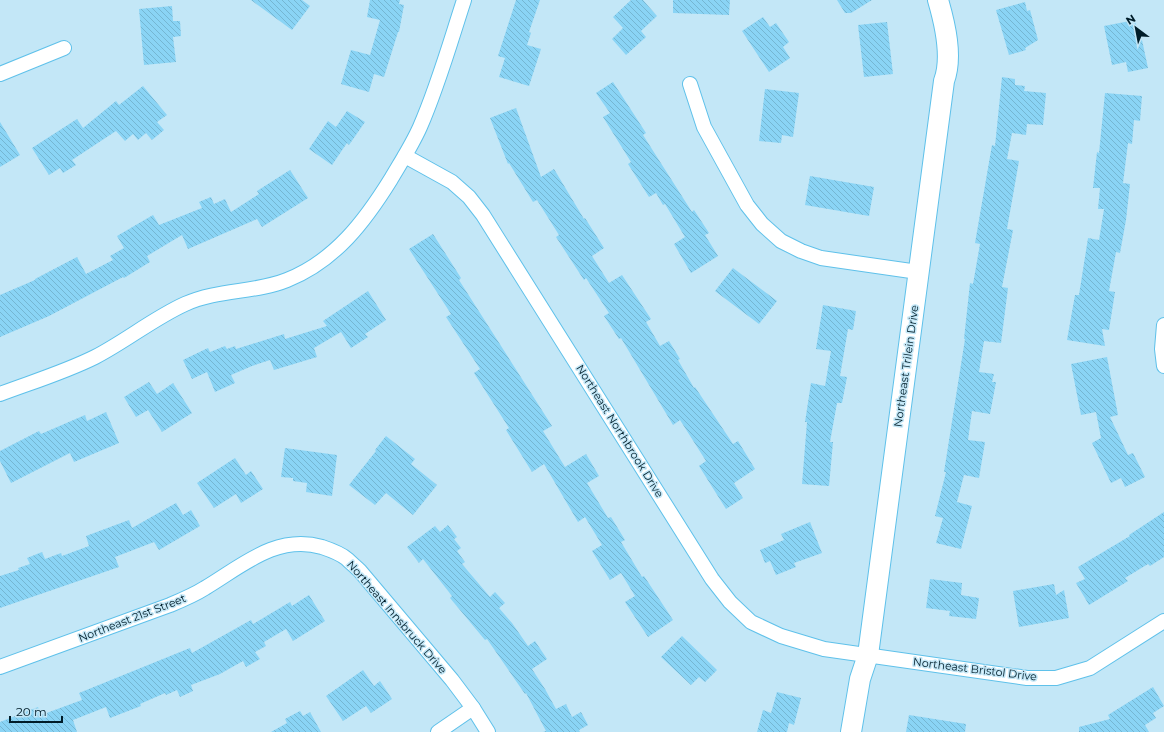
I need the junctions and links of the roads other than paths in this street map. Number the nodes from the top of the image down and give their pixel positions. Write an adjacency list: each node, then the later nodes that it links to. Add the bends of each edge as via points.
1 (464, 0): 6 (street, via 420,127)
2 (938, 0): 7 (street, Northeast Trilein Drive, via 945,23 948,50)
3 (64, 48): 4 (street)
4 (0, 74)
5 (690, 84): 7 (street, via 704,127 747,206 762,224 781,240 821,258)
6 (405, 156): 10 (street, via 377,202 351,235 329,256 309,270 265,287 212,295 186,303 94,357); 13 (street, Northeast Northbrook Drive, via 452,182 469,197 483,216 712,578 730,602 751,622 781,636 824,649)
7 (918, 272): 13 (street, Northeast Trilein Drive)
8 (1164, 325): 9 (street)
9 (1164, 366)
10 (0, 394)
11 (258, 555): 14 (street, Northeast 21st Street, via 206,588 181,600); 15 (street, Northeast Innsbruck Drive, via 276,547 313,544 346,558 360,571)
12 (1164, 621): 13 (street, Northeast Bristol Drive, via 1090,668 1056,678 1027,678)
13 (868, 655): 18 (street, Northeast Trilein Drive, via 860,679)
14 (0, 667)
15 (473, 708): 16 (street); 17 (street, Northeast Innsbruck Drive)
16 (438, 732)
17 (488, 732)
18 (851, 732)

